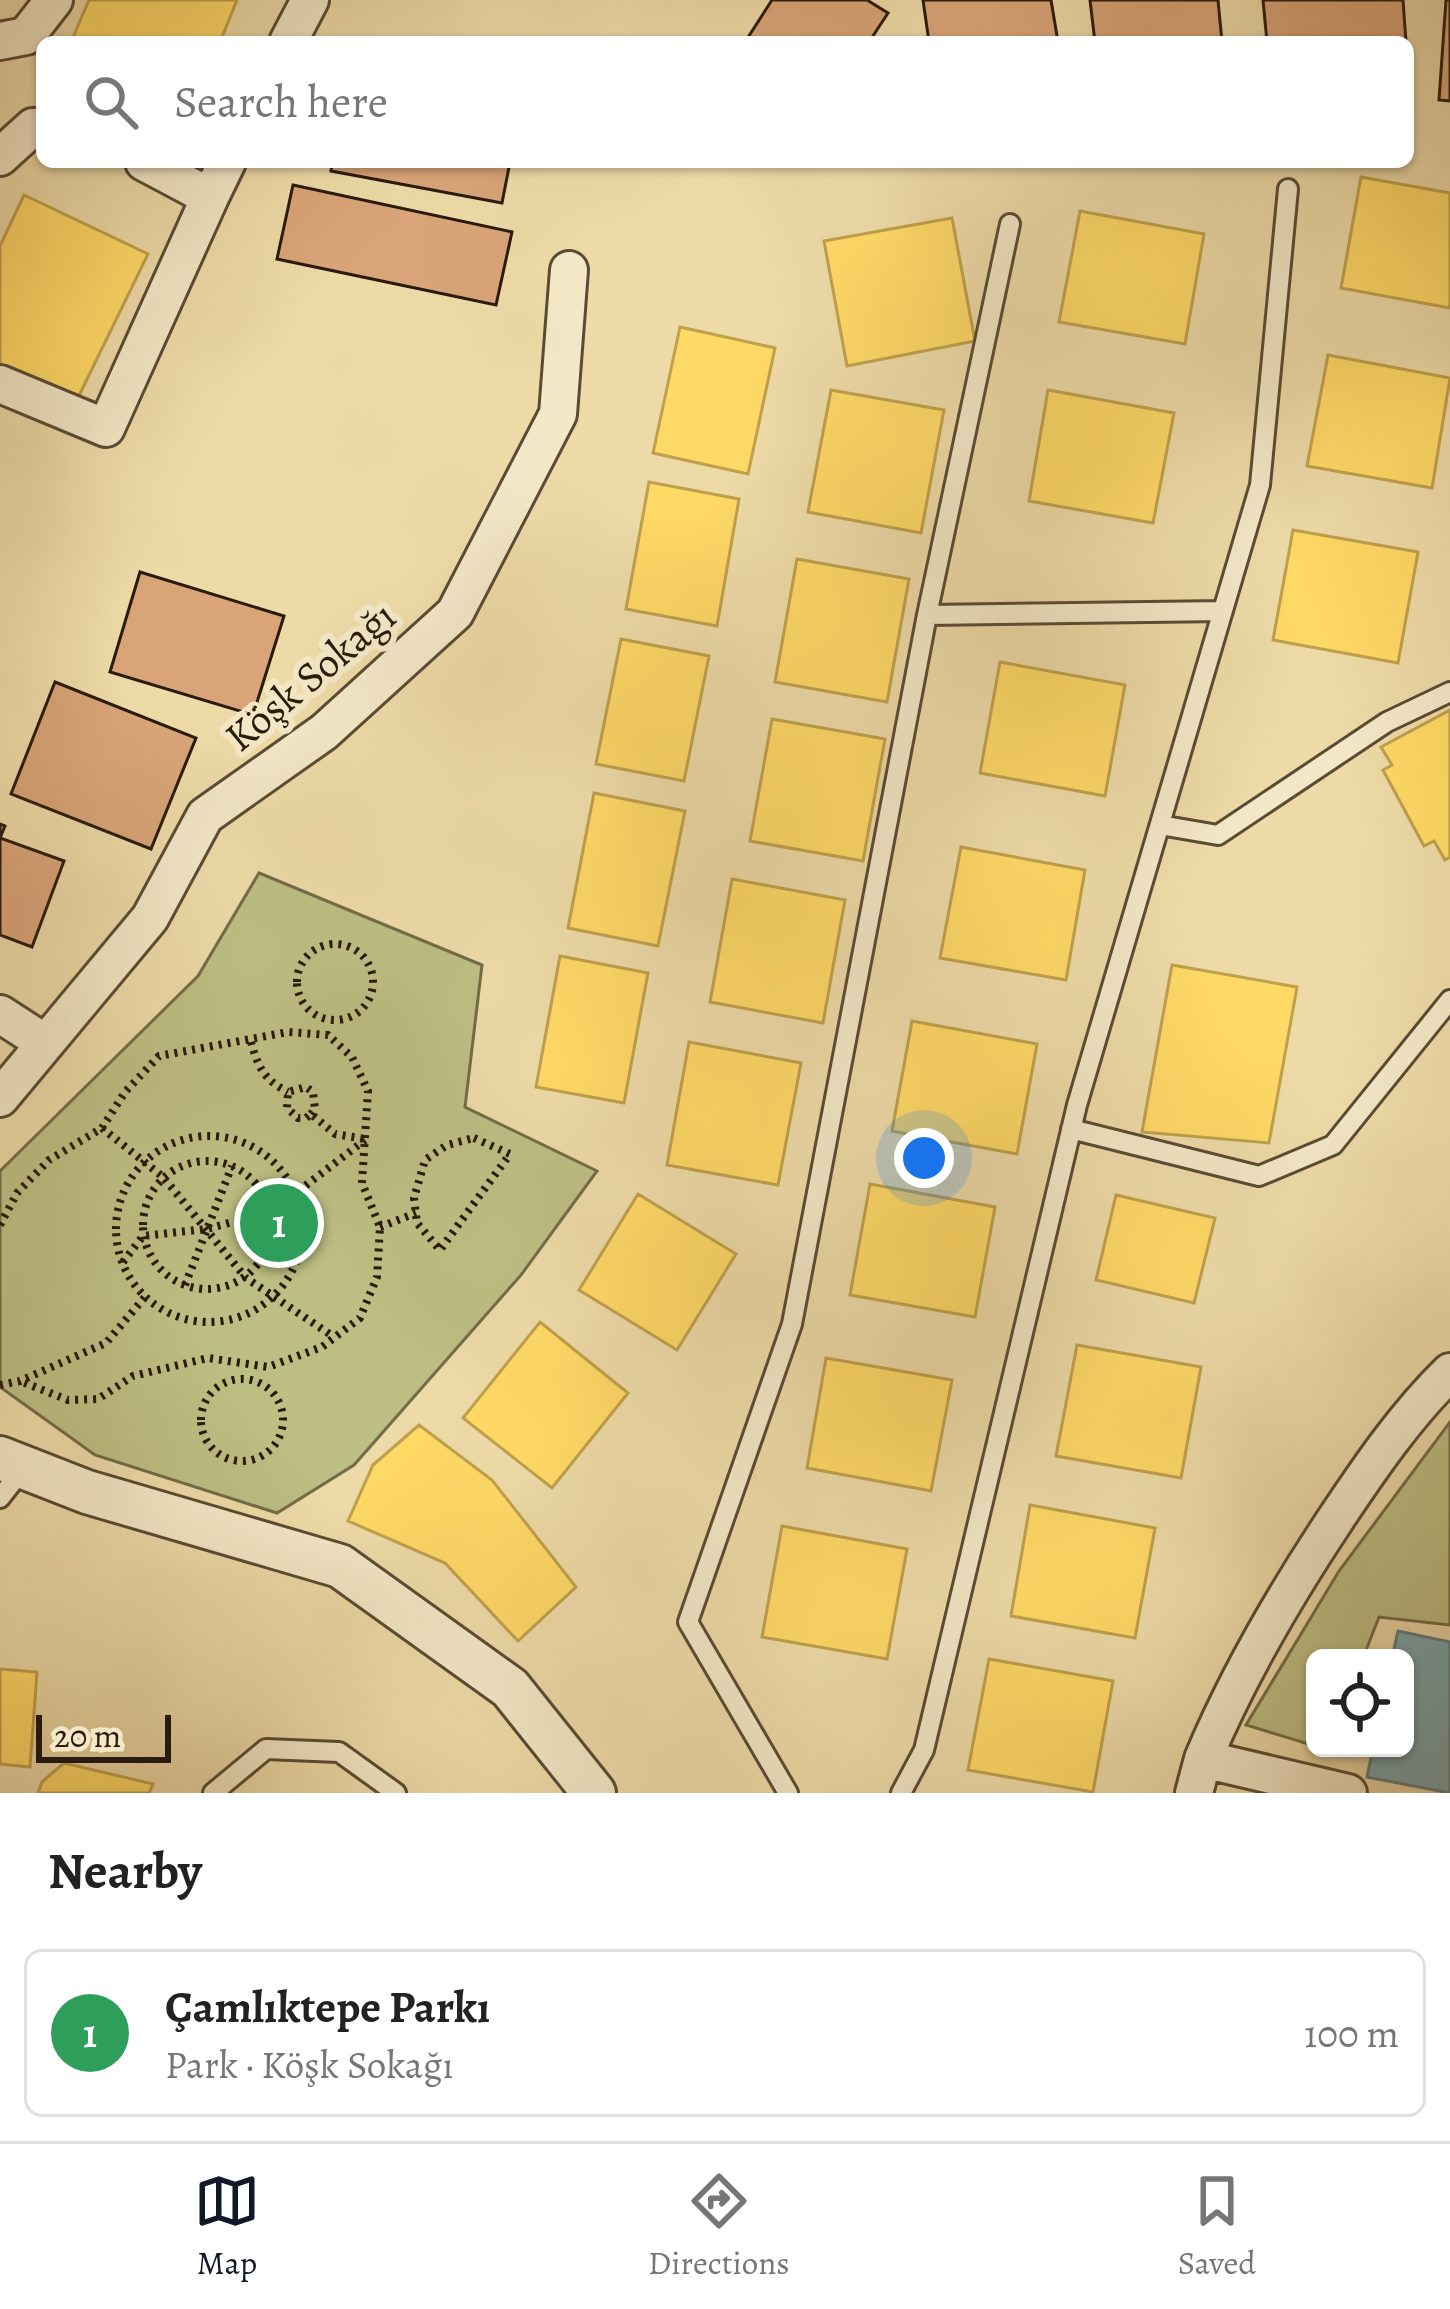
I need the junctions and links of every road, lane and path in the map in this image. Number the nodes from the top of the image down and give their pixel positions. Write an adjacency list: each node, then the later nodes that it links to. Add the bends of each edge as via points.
1 (54, 0): 4 (street, via 26,36)
2 (310, 0): 3 (street)
3 (291, 36)
4 (0, 41)
5 (36, 128): 6 (street)
6 (0, 158)
7 (155, 168): 10 (street)
8 (224, 168): 10 (street)
9 (1288, 189): 14 (lane, via 1260,485)
10 (210, 197): 13 (street, via 106,428)
11 (1010, 224): 15 (lane)
12 (568, 269): 22 (street, Köşk Sokağı, via 558,414 455,613 323,732 205,816 150,918)
13 (0, 384)
14 (1222, 611): 15 (lane); 17 (lane)
15 (927, 615): 56 (lane, via 792,1324 688,1622)
16 (1450, 692): 17 (lane, via 1387,722 1218,835)
17 (1160, 825): 28 (lane)
18 (1450, 1000): 28 (lane, via 1334,1144 1259,1176)
19 (0, 1014): 22 (street)
20 (328, 1020): 20 (path, via 303,1003 297,974 314,950 342,944 368,960 374,988 357,1014); 21 (path)
21 (328, 1034): 23 (path, via 288,1032); 29 (path, via 352,1057 368,1091)
22 (45, 1042): 25 (street, Köşk Sokağı)
23 (251, 1042): 24 (path, via 269,1082); 27 (path, via 159,1056)
24 (288, 1092): 26 (path, via 292,1114); 26 (path, via 307,1087)
25 (0, 1098)
26 (311, 1114): 29 (path, via 335,1134)
27 (102, 1128): 30 (path); 36 (path, via 49,1160 16,1193)
28 (1071, 1129): 57 (lane, via 924,1750)
29 (366, 1139): 33 (path); 37 (path, via 362,1183)
30 (146, 1162): 32 (path); 33 (path, via 180,1140 228,1137 261,1151); 40 (path, via 117,1210)
31 (232, 1166): 32 (path, via 189,1163); 34 (path, via 259,1186); 38 (path)
32 (163, 1177): 38 (path); 39 (path, via 143,1213)
33 (296, 1193): 34 (path); 43 (path, via 302,1246)
34 (271, 1212): 38 (path); 41 (path, via 272,1238)
35 (416, 1213): 35 (path, via 425,1160 447,1144 474,1138 510,1154 440,1250); 37 (path)
36 (0, 1225)
37 (380, 1227): 45 (path, via 377,1277 360,1318)
38 (206, 1228): 39 (path); 41 (path); 42 (path)
39 (143, 1236): 40 (path); 42 (path, via 153,1262)
40 (123, 1262): 44 (path)
41 (246, 1277): 42 (path, via 219,1289); 43 (path)
42 (185, 1286)
43 (273, 1295): 44 (path, via 248,1314 212,1323 174,1315); 45 (path)
44 (145, 1297): 49 (path, via 106,1343)
45 (334, 1337): 46 (path, via 268,1367)
46 (237, 1363): 48 (path); 49 (path, via 208,1358 133,1376 98,1400 68,1400)
47 (1450, 1372): 52 (street, via 1374,1462 1294,1581 1232,1688)
48 (236, 1380): 48 (path, via 266,1387 282,1412 277,1442 247,1461 220,1455 202,1427 208,1397)
49 (20, 1381): 50 (path)
50 (0, 1385)
51 (7, 1476): 55 (street, via 340,1566 509,1688)
52 (1199, 1776): 58 (street)
53 (213, 1793): 54 (lane, via 266,1749 339,1752)
54 (397, 1793)
55 (594, 1793)
56 (788, 1793)
57 (901, 1793)
58 (1348, 1793)

